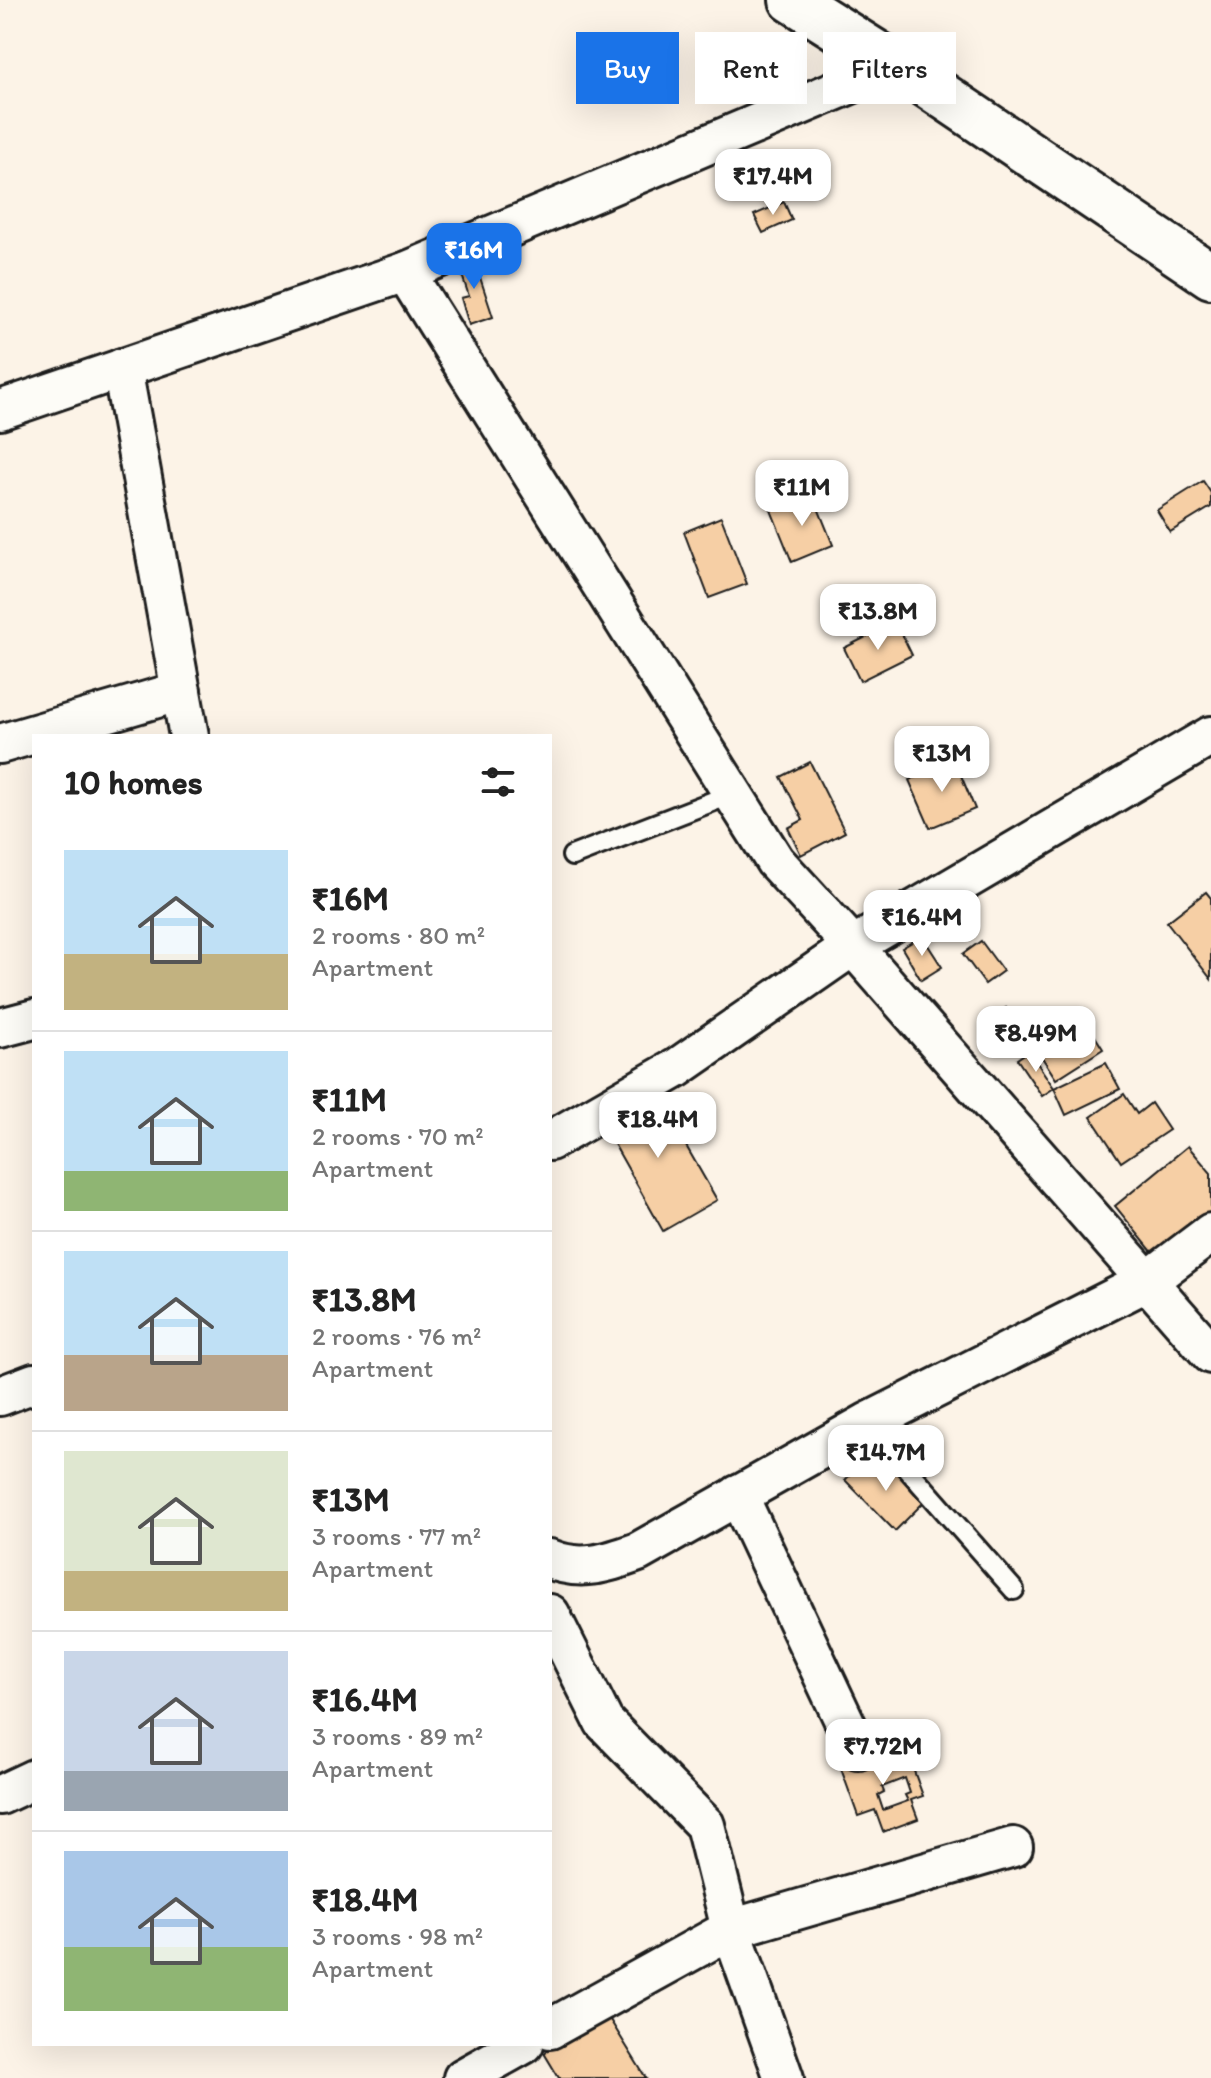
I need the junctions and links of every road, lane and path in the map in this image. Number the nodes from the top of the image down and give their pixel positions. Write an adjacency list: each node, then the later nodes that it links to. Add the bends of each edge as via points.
1 (792, 0): 2 (main road)
2 (843, 32)
3 (823, 96): 5 (street)
4 (954, 104): 6 (main road)
5 (405, 272): 7 (street); 15 (street)
6 (1211, 276)
7 (122, 368): 8 (street); 9 (street)
8 (0, 410)
9 (181, 691): 10 (street); 11 (street)
10 (34, 734)
11 (189, 734)
12 (32, 735): 14 (street)
13 (1211, 736): 17 (street)
14 (0, 744)
15 (732, 794): 16 (lane); 17 (street, via 775,861)
16 (572, 856)
17 (853, 946): 20 (street, via 677,1068); 22 (street)
18 (32, 1020): 19 (street)
19 (0, 1028)
20 (552, 1140)
21 (1211, 1233): 22 (street)
22 (1146, 1282): 23 (street); 26 (street)
23 (1211, 1354)
24 (32, 1384): 25 (street)
25 (0, 1396)
26 (867, 1423): 27 (street); 29 (lane)
27 (738, 1495): 28 (street, via 638,1552 602,1565 565,1566); 31 (street)
28 (552, 1560)
29 (1014, 1590)
30 (552, 1618): 35 (street, via 604,1722 705,1825)
31 (858, 1750)
32 (32, 1780): 33 (street)
33 (0, 1795)
34 (1013, 1847): 35 (street)
35 (731, 1929): 36 (street); 39 (street)
36 (552, 2028)
37 (520, 2046): 38 (street)
38 (463, 2078)
39 (784, 2078)

